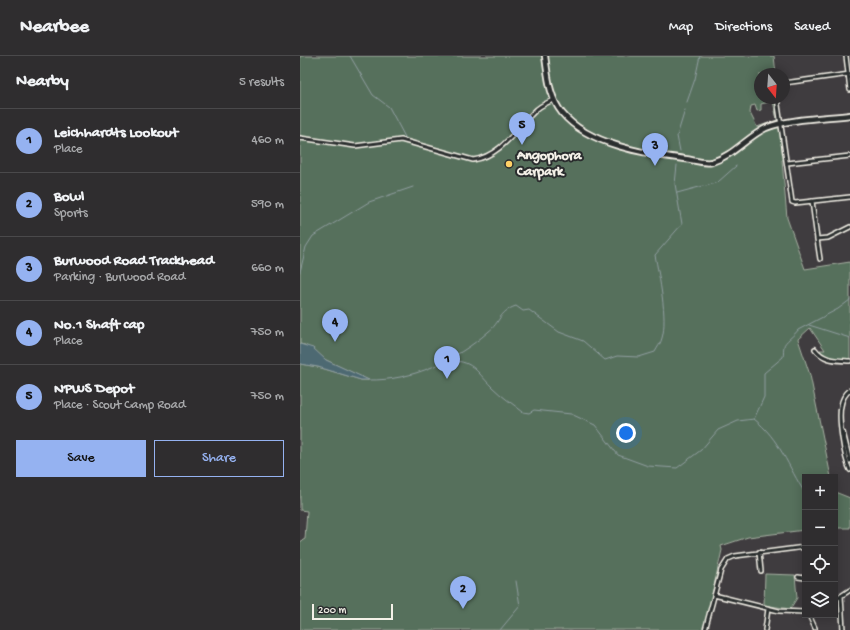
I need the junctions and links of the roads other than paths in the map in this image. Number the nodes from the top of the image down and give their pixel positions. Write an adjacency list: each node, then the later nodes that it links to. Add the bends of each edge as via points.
1 (545, 56): 6 (main road)
2 (846, 56): 3 (street)
3 (849, 75): 4 (street); 5 (street)
4 (790, 82)
5 (850, 90)
6 (554, 100): 9 (main road, via 575,126 591,135 642,152 706,162 724,157 759,132); 10 (street, via 538,108 492,154 473,160 401,140 355,146)
7 (778, 104): 9 (street)
8 (850, 115): 9 (main road)
9 (780, 124): 12 (street)
10 (300, 138)
11 (850, 156): 12 (street)
12 (787, 164): 14 (street, via 792,203)
13 (850, 197): 14 (street)
14 (812, 201): 16 (street)
15 (850, 227): 16 (street, via 828,238)
16 (817, 239): 17 (street)
17 (820, 259)
18 (815, 349): 19 (street, via 819,355 828,359)
19 (850, 361)
20 (850, 390): 21 (street, via 841,404)
21 (842, 430): 22 (street); 23 (street, via 844,453)
22 (850, 461)
23 (850, 470)
24 (802, 546): 25 (street)
25 (758, 552): 26 (street); 30 (street, via 728,559 721,570)
26 (761, 571)
27 (798, 577): 28 (street)
28 (802, 578)
29 (850, 590): 31 (street)
30 (714, 595): 33 (street); 37 (street)
31 (841, 596): 32 (street); 39 (street)
32 (838, 598)
33 (768, 609): 34 (street); 38 (street)
34 (802, 612)
35 (810, 618): 36 (street)
36 (815, 628)
37 (705, 630)
38 (765, 630)
39 (844, 630)

